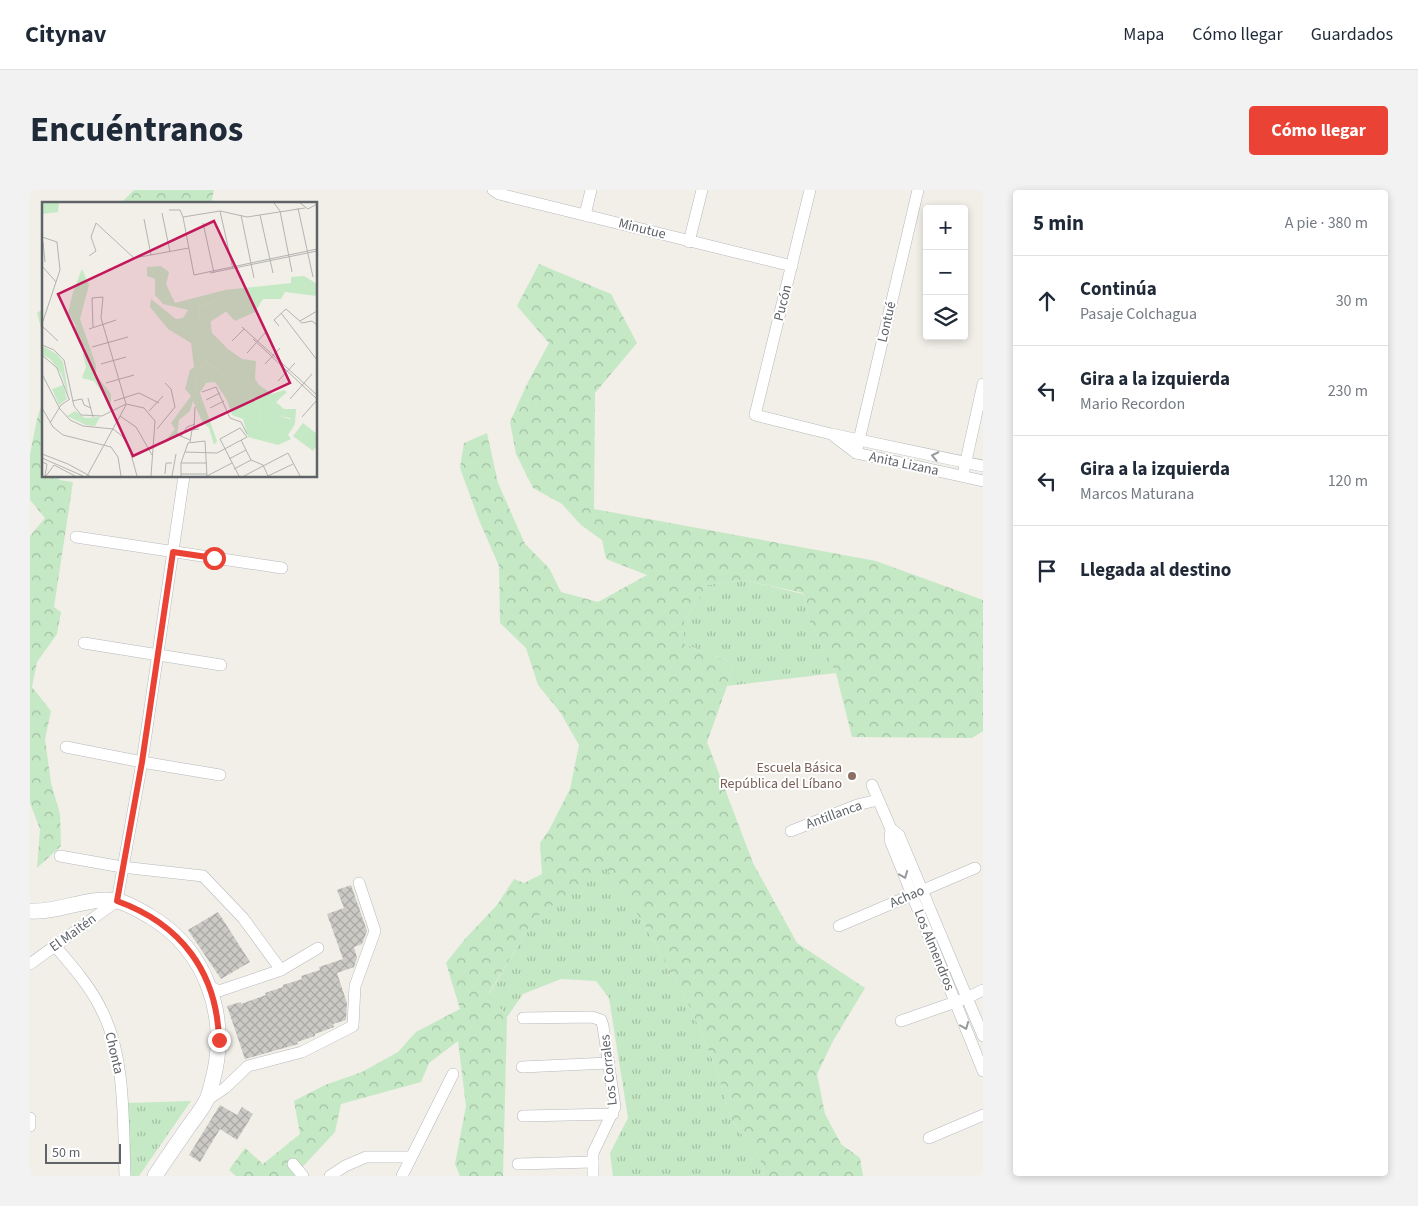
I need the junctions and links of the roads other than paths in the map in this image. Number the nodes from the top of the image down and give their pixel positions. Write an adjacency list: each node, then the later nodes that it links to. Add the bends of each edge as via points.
1 (493, 190): 6 (street, Minutue)
2 (591, 190): 6 (street)
3 (702, 190): 7 (street)
4 (810, 190): 8 (street, Pucón)
5 (918, 190): 12 (street, Lontué)
6 (585, 215): 7 (street, Minutue)
7 (689, 242): 8 (street, Minutue)
8 (792, 266): 10 (street, Pucón)
9 (983, 384): 14 (street)
10 (755, 415): 11 (street, Anita Lizana)
11 (831, 434): 12 (street, Anita Lizana); 13 (street, Anita Lizana)
12 (860, 440): 13 (street, Lontué); 14 (street, Anita Lizana, one-way to 12)
13 (856, 453): 16 (street, Anita Lizana)
14 (966, 462): 15 (street, Anita Lizana); 16 (street)
15 (983, 466)
16 (963, 476): 18 (street, Anita Lizana)
17 (184, 478): 20 (street)
18 (983, 481)
19 (76, 537): 20 (street)
20 (173, 552): 21 (street); 23 (street)
21 (282, 568)
22 (84, 643): 23 (street)
23 (158, 654): 24 (street); 26 (street)
24 (221, 665)
25 (66, 747): 26 (street)
26 (142, 762): 27 (street); 33 (street)
27 (220, 775)
28 (872, 786): 29 (street, Los Almendros)
29 (878, 800): 30 (street, Los Almendros); 31 (street, Antillanca, via 857,804)
30 (891, 829): 36 (street, Los Almendros, via 899,835); 37 (street, Los Almendros, one-way to 37, via 890,840)
31 (791, 831)
32 (60, 856): 33 (street)
33 (122, 867): 38 (street); 44 (street, via 203,876 243,918)
34 (976, 868): 36 (street, Achao)
35 (358, 883): 56 (street, via 375,931 355,986 353,1026 302,1052 248,1066)
36 (923, 890): 37 (street, Achao); 47 (street, Los Almendros)
37 (912, 895): 40 (street, Achao); 48 (street, Los Almendros)
38 (117, 901): 39 (street, via 92,901); 41 (street, El Maitén); 45 (street, via 144,912 168,929 193,956)
39 (30, 911)
40 (838, 926)
41 (55, 946): 43 (street, El Maitén); 67 (street, Chonta, via 77,972 102,1011 112,1037 120,1078)
42 (318, 948): 44 (street)
43 (30, 964)
44 (281, 970): 45 (street, via 219,991)
45 (209, 986): 56 (street, via 217,1013 219,1040 216,1068)
46 (983, 990): 47 (street)
47 (967, 998): 48 (street); 51 (street, Los Almendros)
48 (955, 1002): 50 (street); 54 (street, Los Almendros, one-way to 54)
49 (523, 1018): 52 (street, Los Corrales, via 592,1017 600,1020 604,1026)
50 (901, 1021)
51 (983, 1036)
52 (609, 1063): 53 (street); 57 (street, Los Corrales, via 615,1107)
53 (522, 1067)
54 (983, 1071)
55 (453, 1074): 63 (street)
56 (207, 1100): 68 (street)
57 (613, 1114): 59 (street); 64 (street, Los Corrales, via 593,1153)
58 (983, 1115): 62 (street)
59 (523, 1116)
60 (30, 1118): 61 (street)
61 (30, 1126)
62 (930, 1138)
63 (411, 1157): 70 (street, via 366,1157); 71 (street)
64 (592, 1162): 66 (street); 72 (street, Los Corrales)
65 (293, 1164): 69 (street)
66 (518, 1164)
67 (125, 1176)
68 (155, 1176)
69 (303, 1176)
70 (330, 1176)
71 (402, 1176)
72 (593, 1176)

